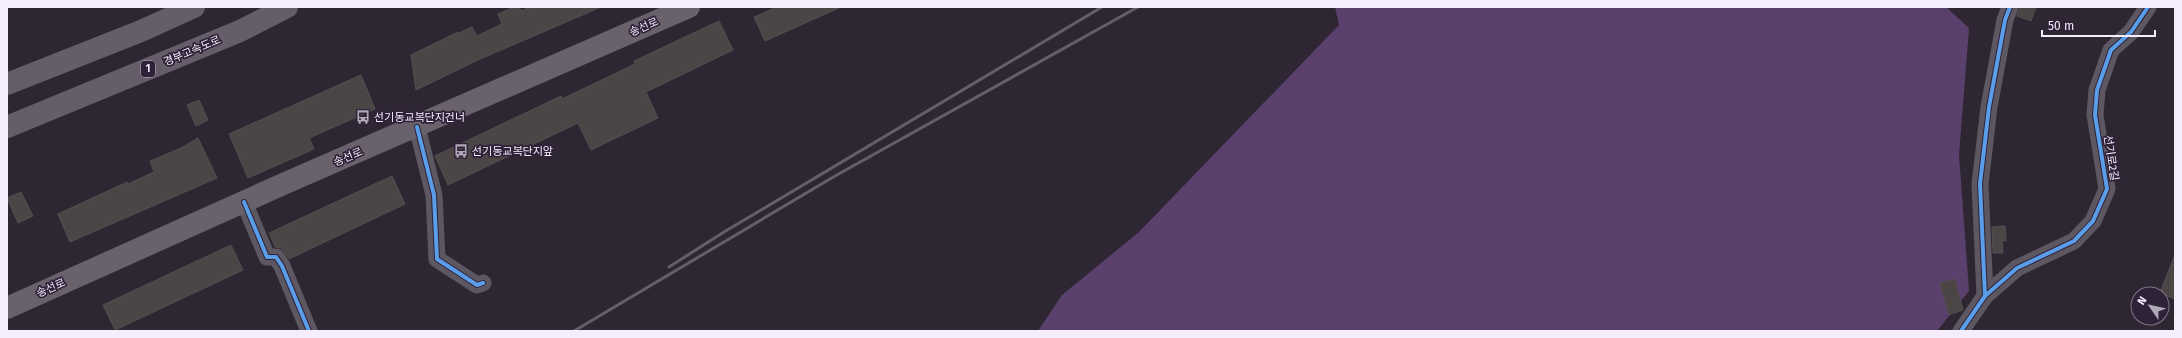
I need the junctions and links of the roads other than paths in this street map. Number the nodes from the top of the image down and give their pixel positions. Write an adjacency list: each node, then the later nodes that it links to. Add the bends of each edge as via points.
1 (194, 7): 6 (highway, via 141,31)
2 (287, 7): 7 (highway, 경부고속도로 / 1, via 232,34)
3 (689, 7): 8 (main road, 송선로)
4 (2010, 7): 11 (street, via 2005,20 1988,107 1980,184)
5 (2148, 7): 11 (street, 선기로2길, via 2131,32 2111,50 2097,90 2095,115 2107,189 2093,221 2074,241 2017,268)
6 (7, 84)
7 (7, 127)
8 (417, 128): 9 (main road, 송선로); 10 (street, via 434,195 437,259 477,285)
9 (244, 202): 12 (main road, 송선로); 13 (street, via 267,257 276,257 282,266)
10 (483, 283)
11 (1985, 296): 14 (street, 선기로2길)
12 (7, 308)
13 (309, 331)
14 (1961, 331)

